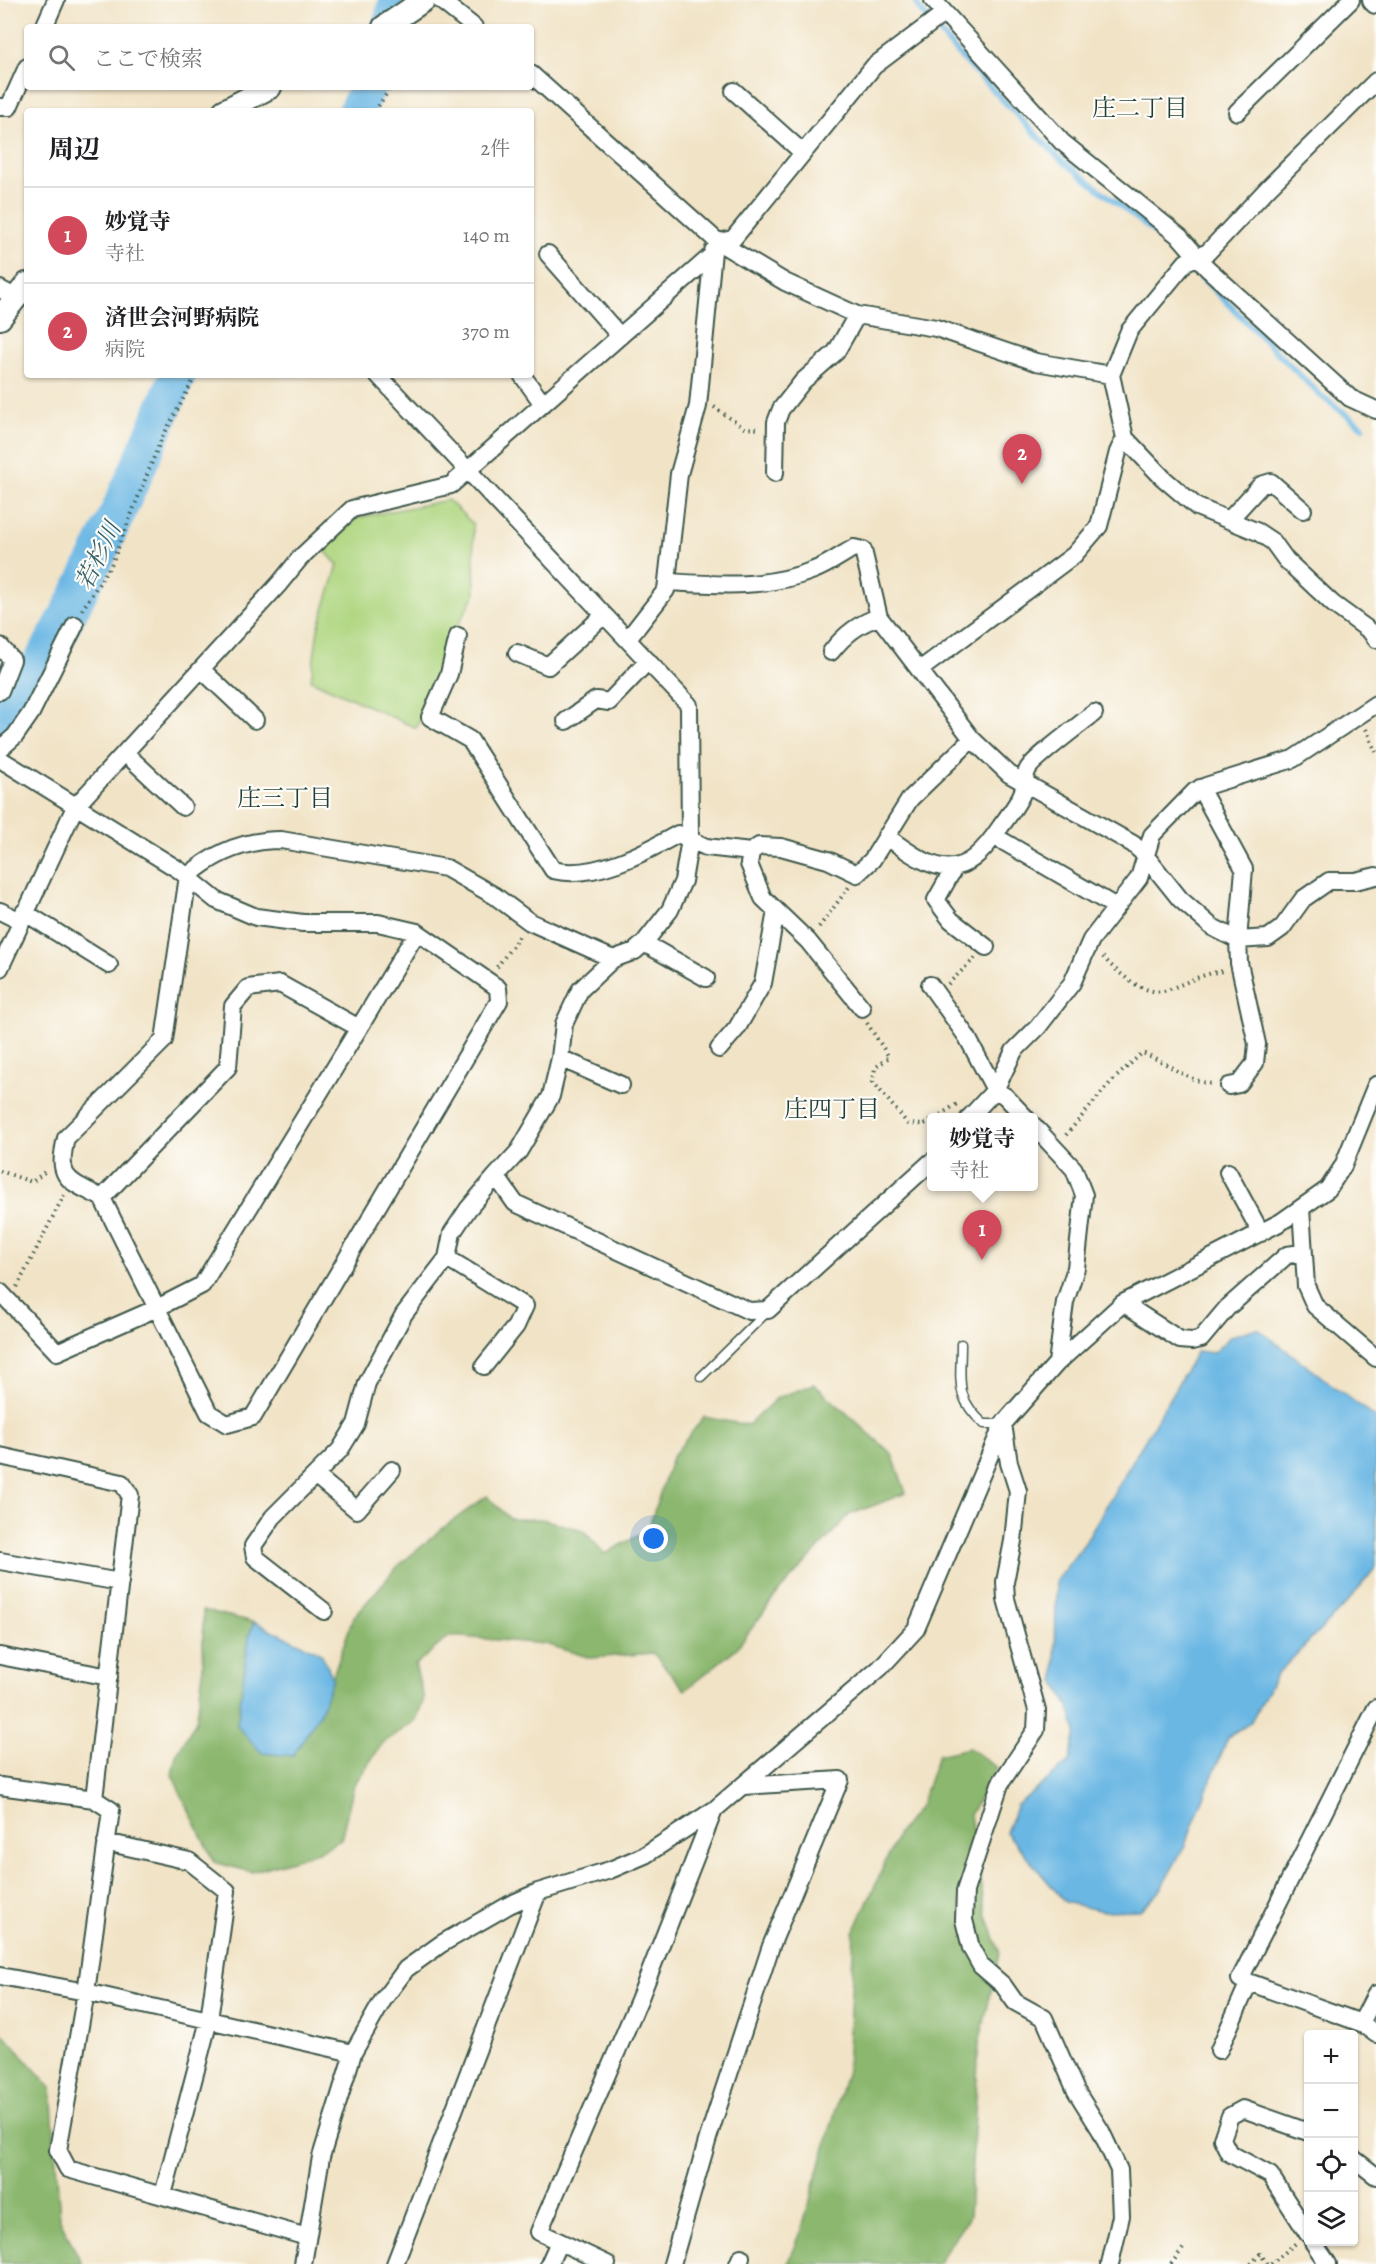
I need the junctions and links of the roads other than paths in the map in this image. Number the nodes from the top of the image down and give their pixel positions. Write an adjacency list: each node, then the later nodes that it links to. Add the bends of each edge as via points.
1 (56, 0): 7 (street)
2 (440, 0): 9 (street)
3 (933, 0): 6 (street)
4 (1351, 0): 17 (street)
5 (417, 5): 8 (main road)
6 (943, 14): 18 (street, via 874,66); 21 (street, via 1062,142 1180,237)
7 (45, 24)
8 (388, 24)
9 (470, 24)
10 (24, 74): 15 (street, via 9,107)
11 (534, 77): 19 (street)
12 (1376, 81): 21 (street)
13 (264, 90): 16 (main road)
14 (734, 91): 18 (street)
15 (0, 106)
16 (230, 108)
17 (1237, 112)
18 (802, 152): 19 (street, via 733,238)
19 (714, 249): 23 (street); 25 (street); 36 (street, via 698,399 680,474)
20 (548, 254): 25 (street)
21 (1198, 258): 26 (street, via 1186,262 1129,331); 30 (street, via 1350,398)
22 (14, 290): 24 (main road)
23 (857, 315): 26 (street, via 936,328 1036,362); 33 (street, via 836,352 803,381 781,409)
24 (0, 318)
25 (619, 335): 29 (street)
26 (1111, 375): 31 (street)
27 (381, 378): 32 (street)
28 (524, 378): 29 (street)
29 (543, 404): 32 (street)
30 (1376, 410)
31 (1125, 438): 35 (street, via 1197,507); 48 (street, via 1099,526 1074,555)
32 (468, 472): 37 (street); 47 (street, via 451,485 352,509 301,557)
33 (775, 473)
34 (1303, 510): 35 (street, via 1271,482 1261,485)
35 (1229, 520): 42 (street, via 1273,542 1325,597)
36 (668, 582): 38 (street, via 752,584 814,570 854,548 863,550); 41 (street)
37 (604, 615): 41 (street); 45 (street, via 548,666)
38 (879, 617): 44 (street, via 864,622); 48 (street)
39 (75, 625): 55 (street, via 31,713)
40 (458, 636): 64 (street, via 449,674 430,717 470,740 553,870 566,873 628,861 678,834)
41 (628, 639): 46 (street)
42 (1376, 639)
43 (0, 646): 49 (street, via 12,660)
44 (831, 652)
45 (517, 653)
46 (648, 661): 53 (street, via 609,702 596,700); 64 (street, via 689,705)
47 (201, 669): 52 (street); 56 (street)
48 (921, 669): 54 (street)
49 (0, 691)
50 (1376, 704): 59 (street, via 1293,759)
51 (1094, 713): 58 (street, via 1028,768)
52 (255, 720)
53 (566, 721)
54 (972, 739): 58 (street); 62 (street, via 910,799)
55 (0, 749)
56 (125, 753): 60 (street); 61 (street)
57 (0, 759): 60 (street)
58 (1024, 783): 63 (street, via 1023,793); 66 (street)
59 (1200, 788): 66 (street, via 1152,835); 75 (street, via 1244,869)
60 (75, 807): 68 (street); 73 (street)
61 (183, 807)
62 (886, 836): 65 (street, via 872,860 857,874 828,860 781,847 759,846); 67 (street, via 915,856)
63 (994, 836): 67 (street, via 966,865); 70 (street)
64 (690, 839): 65 (street, via 706,847); 76 (street, via 683,881 670,910)
65 (751, 852): 72 (street, via 749,864 754,881)
66 (1144, 854): 70 (street, via 1138,878); 75 (street, via 1180,899 1212,927)
67 (953, 870): 77 (street, via 936,900 951,920)
68 (188, 876): 74 (street, via 216,900 256,917 303,923 378,923); 78 (street, via 201,864 257,840 281,840 446,868 530,922); 97 (street, via 164,1040 66,1138 61,1159 63,1172 71,1181)
69 (1376, 876): 75 (street, via 1329,881 1303,899 1282,928 1268,938)
70 (1116, 907): 90 (street, via 1088,947 1072,983 1014,1051)
71 (0, 911): 73 (street)
72 (776, 911): 83 (street, via 808,942); 85 (street, via 763,983 737,1028)
73 (22, 917): 79 (street); 80 (street)
74 (417, 932): 84 (street); 104 (street, via 498,988 499,1001 253,1417 227,1424 209,1413)
75 (1238, 940): 89 (street, via 1240,970 1257,1044 1255,1063 1239,1083)
76 (644, 943): 78 (street); 81 (street)
77 (986, 947)
78 (613, 959): 86 (street, via 580,990 564,1024)
79 (109, 965)
80 (0, 968)
81 (706, 978)
82 (934, 990): 90 (street, via 967,1037)
83 (862, 1008)
84 (358, 1028): 97 (street, via 280,984 248,988 233,1006 228,1067); 104 (street, via 202,1285)
85 (719, 1049)
86 (560, 1058): 88 (street); 96 (street, via 551,1096 519,1151)
87 (1376, 1085): 98 (street, via 1343,1166 1328,1189)
88 (621, 1086)
89 (1229, 1086)
90 (995, 1090): 91 (street); 92 (street)
91 (974, 1113)
92 (1020, 1113)
93 (1038, 1130): 108 (street, via 1074,1169 1084,1195 1076,1268 1065,1302)
94 (927, 1166): 105 (street)
95 (1228, 1172): 99 (street)
96 (496, 1176): 101 (street, via 452,1233); 105 (street, via 515,1203 749,1311)
97 (102, 1198): 104 (street)
98 (1300, 1208): 99 (street); 100 (street)
99 (1261, 1233): 103 (street)
100 (1302, 1252): 103 (street, via 1287,1255 1227,1308 1201,1339 1180,1340); 107 (street, via 1306,1286 1315,1306)
101 (447, 1258): 109 (street, via 525,1306 516,1326); 114 (street, via 404,1314 367,1383 351,1433)
102 (5, 1297): 104 (street, via 57,1352)
103 (1123, 1303): 108 (street)
104 (157, 1308)
105 (768, 1310): 110 (lane)
106 (961, 1344): 111 (lane, via 961,1396 984,1424)
107 (1376, 1358)
108 (1057, 1363): 111 (street)
109 (484, 1366)
110 (701, 1377)
111 (1003, 1424): 122 (street, via 915,1629 880,1668); 149 (street, via 1018,1491 1006,1599 1037,1710 1036,1730 1000,1784 965,1891 964,1920 971,1948 981,1966 1015,2001 1044,2018 1076,2091 1119,2170 1121,2216)
112 (0, 1456): 116 (street, via 122,1483 130,1495)
113 (393, 1470): 114 (street, via 357,1510)
114 (315, 1475): 117 (street, via 273,1517 253,1546 255,1557)
115 (0, 1561): 116 (street)
116 (120, 1582): 119 (street)
117 (324, 1611)
118 (0, 1656): 119 (street)
119 (109, 1677): 123 (street)
120 (1376, 1708): 128 (street, via 1240,1979)
121 (0, 1786): 123 (street)
122 (744, 1786): 124 (street); 148 (street, via 840,1780 771,1946)
123 (94, 1799): 125 (street, via 111,1810)
124 (714, 1810): 126 (street, via 645,1855); 142 (street, via 639,2000 539,2232)
125 (106, 1842): 129 (street); 131 (street, via 189,1861 227,1891)
126 (538, 1892): 135 (street, via 470,1925 406,1969); 145 (street)
127 (0, 1976): 129 (street)
128 (1248, 1982): 132 (street); 134 (street)
129 (86, 1992): 131 (street); 139 (street, via 58,2150 68,2169)
130 (1376, 1994): 132 (street)
131 (209, 2020): 135 (street); 139 (street)
132 (1361, 2023): 133 (street)
133 (1376, 2034)
134 (1219, 2050)
135 (353, 2053): 141 (street, via 321,2157)
136 (1304, 2131): 140 (street, via 1242,2109 1230,2116 1222,2139 1228,2153 1270,2175)
137 (1358, 2163): 138 (street)
138 (1376, 2176)
139 (163, 2195): 141 (street)
140 (1304, 2228)
141 (307, 2237): 144 (street)
142 (559, 2242): 146 (street); 147 (street)
143 (1316, 2246): 150 (street)
144 (303, 2264)
145 (395, 2264)
146 (549, 2264)
147 (607, 2264)
148 (672, 2264)
149 (1110, 2264)
150 (1328, 2264)

